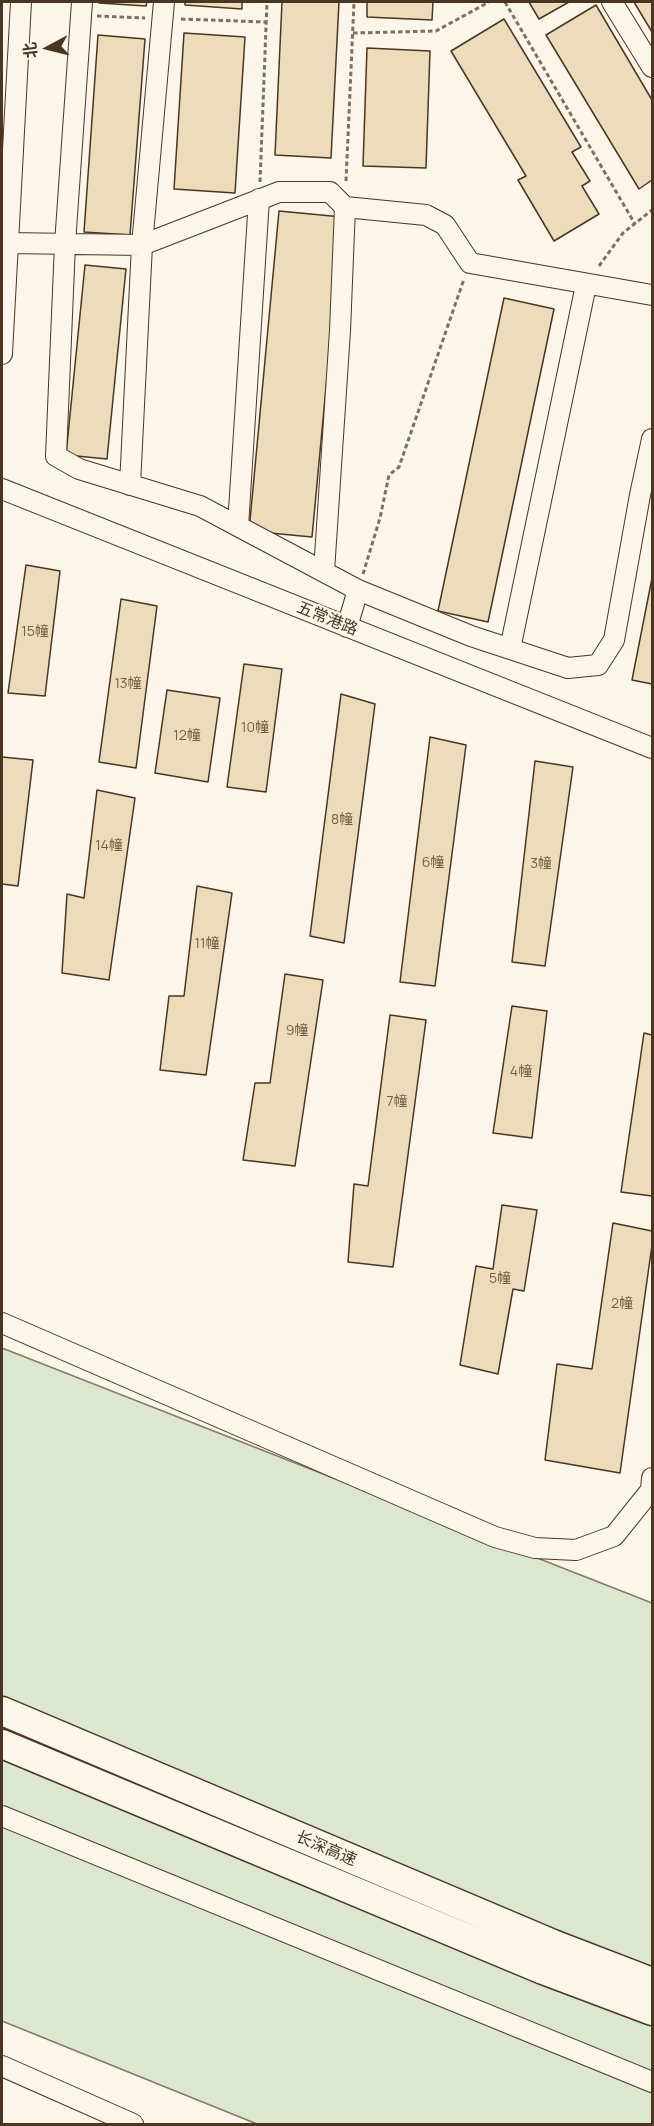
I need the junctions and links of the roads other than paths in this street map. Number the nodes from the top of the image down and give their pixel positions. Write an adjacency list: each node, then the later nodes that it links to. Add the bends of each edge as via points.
1 (21, 2): 8 (street)
2 (81, 2): 9 (street)
3 (164, 2): 10 (street)
4 (612, 2): 5 (street)
5 (652, 67)
6 (259, 199): 7 (street, via 279,192 330,192); 10 (street); 17 (street)
7 (345, 207): 11 (street, via 426,215 445,225 470,263); 18 (street)
8 (8, 243): 9 (street); 13 (street)
9 (65, 244): 10 (street); 15 (street, via 56,456 79,469)
10 (142, 245): 15 (street)
11 (586, 285): 12 (street); 21 (street)
12 (652, 295)
13 (2, 354)
14 (652, 439): 21 (street, via 614,640 598,665 568,668)
15 (130, 485): 17 (street, via 200,506)
16 (2, 489): 20 (street, 五常港路)
17 (238, 526): 18 (street)
18 (324, 571): 19 (street)
19 (358, 590): 20 (street); 21 (street)
20 (347, 627): 22 (street, 五常港路)
21 (510, 649)
22 (652, 748)
23 (2, 1323): 24 (street, via 495,1537 535,1548 576,1550 614,1536 651,1490)
24 (652, 1478)
25 (2, 1712): 28 (highway, 长深高速)
26 (2, 1744): 29 (highway, 长深高速, via 543,1970)
27 (2, 1816): 31 (street)
28 (652, 1982)
29 (652, 2011)
30 (2, 2066): 32 (street)
31 (652, 2082)
32 (133, 2124)

